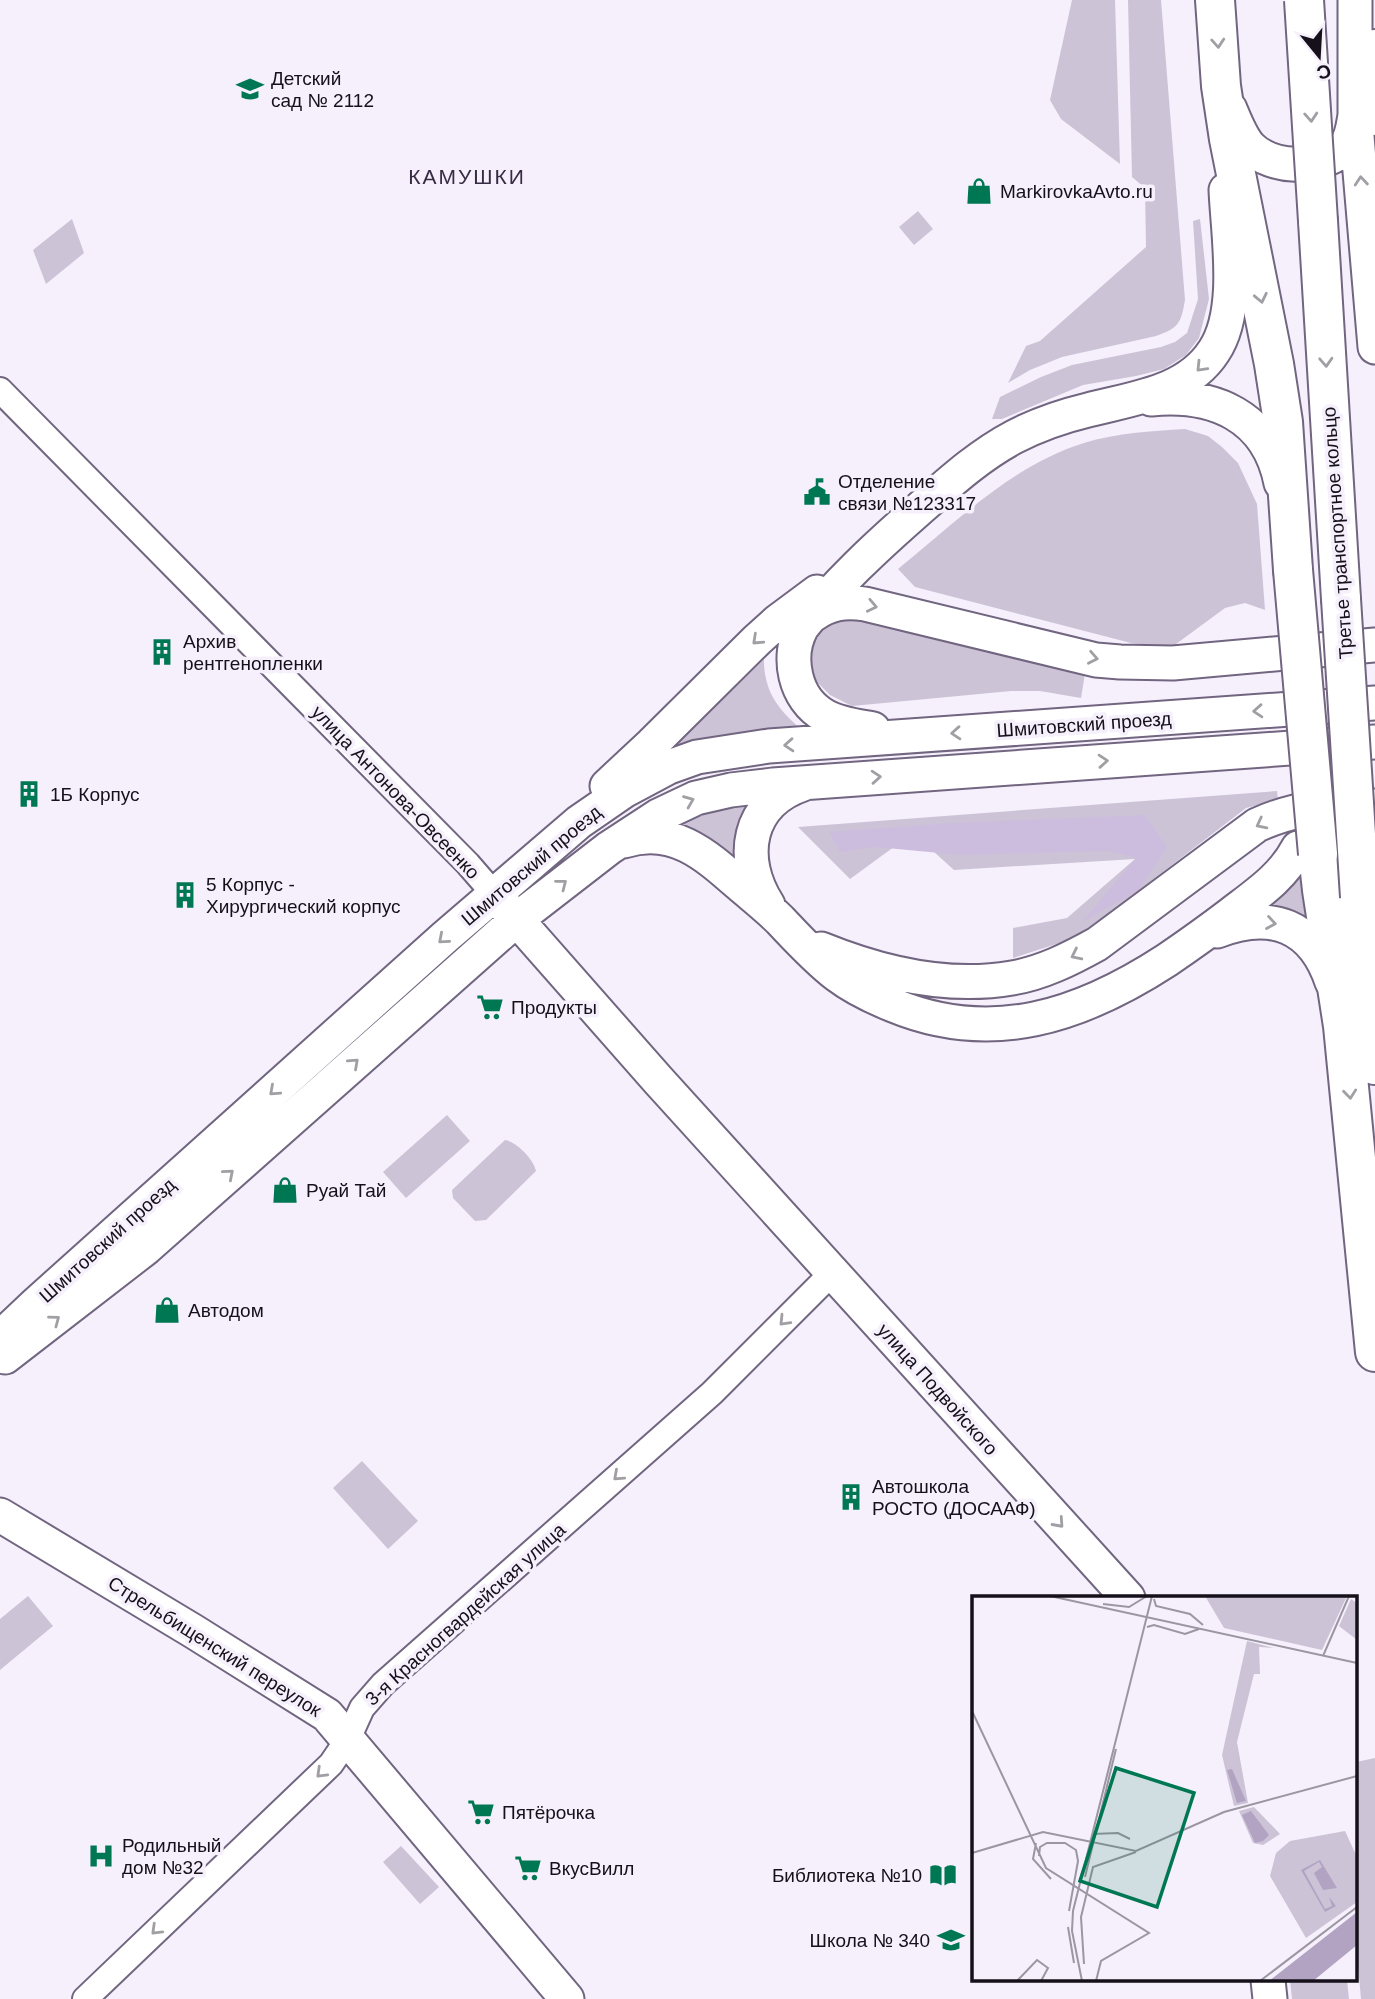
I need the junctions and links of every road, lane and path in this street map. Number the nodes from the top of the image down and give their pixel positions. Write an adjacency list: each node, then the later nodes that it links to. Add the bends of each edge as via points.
1 (1215, 0): 5 (main road, one-way to 5)
2 (1304, 0): 26 (main road, Третье транспортное кольцо, one-way to 26, bridge, via 1360,897)
3 (1355, 0): 6 (main road)
4 (1375, 49): 6 (main road)
5 (1221, 86): 6 (main road, via 1250,148 1286,163 1306,165 1342,150); 9 (main road, one-way to 9, via 1230,280 1223,330 1206,362 1183,382); 11 (main road, one-way to 11, via 1280,394)
6 (1365, 114): 7 (main road, one-way to 6)
7 (1375, 347)
8 (0, 390): 21 (street, улица Антонова-Овсеенко)
9 (1107, 405): 10 (main road, via 1038,426 995,448); 11 (main road, via 1186,398 1225,409 1255,429 1274,456 1279,474)
10 (869, 554): 12 (main road); 21 (main road, one-way to 21, via 757,640)
11 (1293, 570): 20 (main road, bridge)
12 (808, 619): 13 (main road, one-way to 13, via 829,605 854,602 1096,660 1137,663); 15 (main road, via 798,634 794,654 800,690 807,701 840,722)
13 (1375, 645)
14 (1375, 703): 15 (main road, Шмитовский проезд, one-way to 15)
15 (906, 736): 21 (main road, Шмитовский проезд, one-way to 21, via 744,749 669,767 605,803)
16 (1375, 742): 17 (main road, Шмитовский проезд, one-way to 16)
17 (808, 782): 19 (main road, Шмитовский проезд, one-way to 17, via 696,798); 23 (main road, via 774,800 758,818 753,832 754,873 765,901)
18 (1375, 806): 23 (main road, one-way to 23, via 1303,809 1257,825 1097,944 1055,965 1013,978 963,981 904,975 827,952)
19 (609, 848): 22 (main road, Шмитовский проезд, one-way to 19); 23 (main road, via 645,836 680,842 711,859)
20 (1308, 851): 24 (main road); 25 (main road, via 1322,890)
21 (495, 894): 22 (main road, улица Антонова-Овсеенко); 28 (main road, Шмитовский проезд, one-way to 28)
22 (516, 920): 27 (main road, улица Антонова-Овсеенко); 30 (main road, Шмитовский проезд, one-way to 22, via 146,1248)
23 (783, 924): 24 (main road, via 837,976 870,995 911,1013 987,1025 1031,1021 1087,1004 1124,987)
24 (1184, 948): 25 (main road, one-way to 25, via 1244,922 1287,926 1319,953 1331,978)
25 (1343, 1026): 29 (main road, one-way to 29)
26 (1375, 1065)
27 (832, 1273): 32 (main road, улица Подвойского, one-way to 32); 33 (street, 3-я Красногвардейская улица, one-way to 33, via 712,1393 383,1684 362,1708)
28 (0, 1338)
29 (1375, 1352)
30 (0, 1361)
31 (0, 1515): 33 (main road, Стрельбищенский переулок, via 317,1708)
32 (1126, 1596)
33 (348, 1739): 34 (street, 3-я Красногвардейская улица, one-way to 34, via 331,1764); 35 (main road, Стрельбищенский переулок)
34 (85, 1999)
35 (567, 1999)

